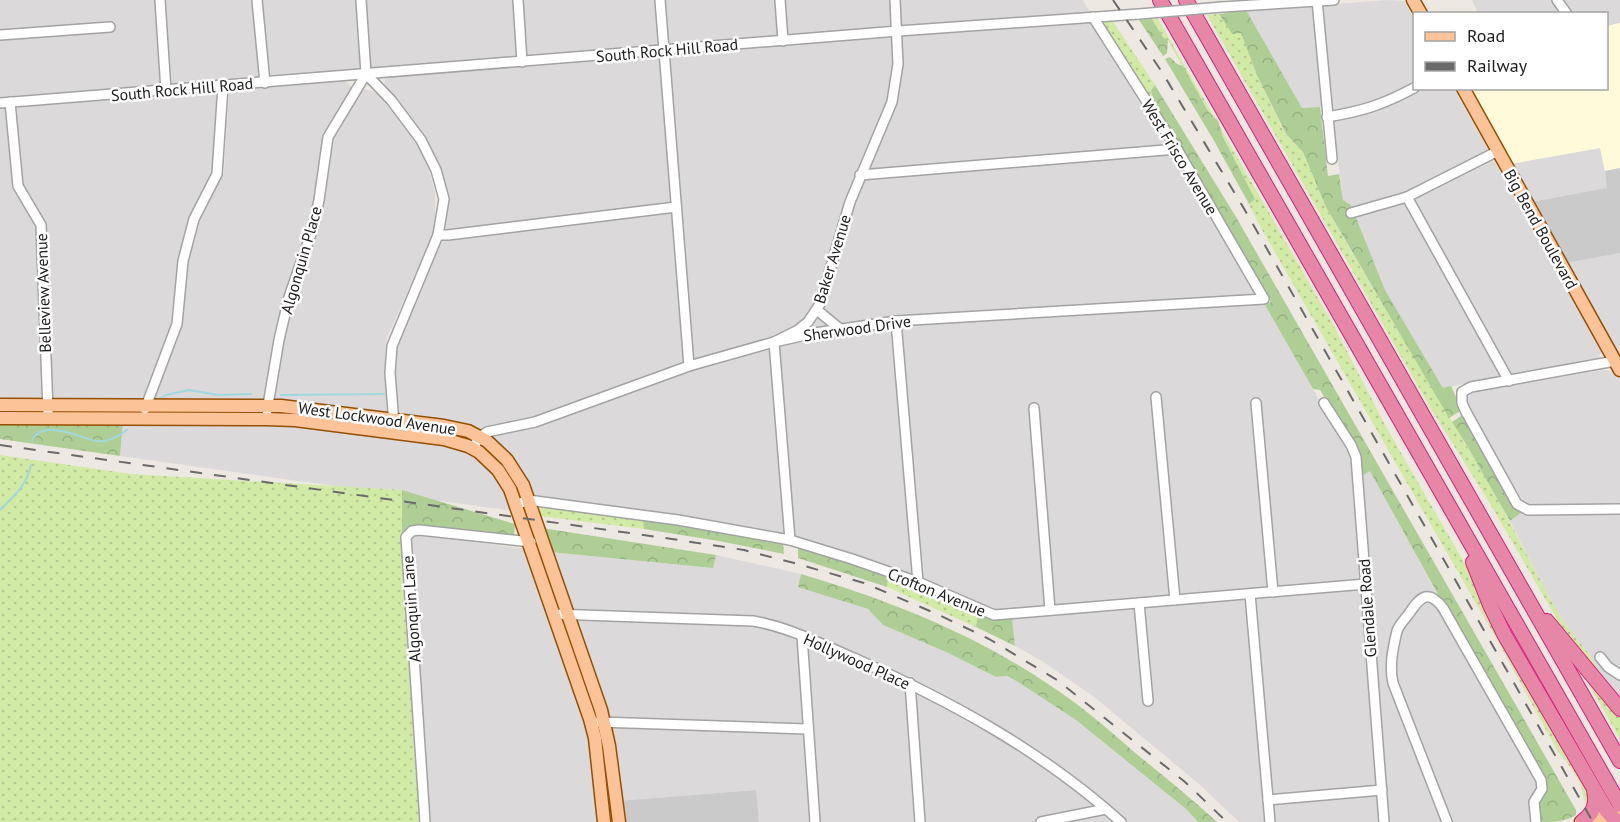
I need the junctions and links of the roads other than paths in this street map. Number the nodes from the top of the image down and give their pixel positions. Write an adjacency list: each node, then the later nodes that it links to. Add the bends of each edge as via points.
1 (160, 0): 25 (street)
2 (257, 0): 21 (street)
3 (361, 0): 20 (street)
4 (518, 0): 19 (street)
5 (660, 0): 18 (street)
6 (780, 0): 17 (street)
7 (896, 0): 15 (street, Baker Avenue)
8 (1160, 0): 64 (highway)
9 (1186, 0): 72 (highway)
10 (1334, 0): 11 (street, South Rock Hill Road)
11 (1317, 1): 12 (street, South Rock Hill Road); 28 (street)
12 (1226, 4): 13 (street, South Rock Hill Road, bridge)
13 (1093, 16): 15 (street, South Rock Hill Road); 29 (street, West Frisco Avenue)
14 (110, 27): 16 (street)
15 (898, 32): 17 (street, South Rock Hill Road); 32 (street, Baker Avenue, via 892,102)
16 (0, 35)
17 (783, 41): 18 (street, South Rock Hill Road)
18 (664, 50): 19 (street, South Rock Hill Road); 34 (street)
19 (522, 62): 20 (street, South Rock Hill Road)
20 (366, 74): 21 (street, South Rock Hill Road); 36 (street, via 421,140 436,170 444,199); 50 (street, Algonquin Place, via 328,137 313,228 289,297)
21 (265, 82): 22 (street, South Rock Hill Road)
22 (223, 86): 25 (street, South Rock Hill Road); 51 (street, via 218,174 194,219 183,261 177,324)
23 (1413, 89): 28 (street, via 1362,111)
24 (1464, 90): 30 (main road, Big Bend Boulevard)
25 (166, 91): 26 (street, South Rock Hill Road)
26 (10, 102): 27 (street, South Rock Hill Road); 49 (street, Belleview Avenue, via 18,186 41,225)
27 (0, 103)
28 (1327, 117): 31 (street)
29 (1177, 149): 32 (street); 37 (street, West Frisco Avenue)
30 (1498, 151): 33 (street); 42 (main road, Big Bend Boulevard)
31 (1332, 159)
32 (860, 176): 38 (street, Baker Avenue)
33 (1407, 197): 35 (street); 44 (street)
34 (676, 207): 36 (street); 43 (street)
35 (1351, 213)
36 (438, 235): 57 (street, via 392,346)
37 (1264, 299): 39 (street, Sherwood Drive)
38 (817, 310): 40 (street); 41 (street, Baker Avenue, via 798,330)
39 (896, 321): 40 (street, Sherwood Drive); 68 (street)
40 (840, 329): 41 (street, Sherwood Drive)
41 (774, 342): 43 (street, Sherwood Drive); 65 (street)
42 (1618, 365): 44 (street)
43 (689, 366): 59 (street, Sherwood Drive, via 535,422)
44 (1509, 381): 63 (street, via 1471,387 1462,392 1462,403 1517,504 1528,510)
45 (1156, 397): 73 (street)
46 (1256, 403): 70 (street)
47 (1324, 403): 69 (street, Glendale Road, via 1356,457)
48 (0, 405): 49 (main road, West Lockwood Avenue)
49 (48, 405): 51 (main road, West Lockwood Avenue); 54 (street, Belleview Avenue)
50 (267, 405): 51 (main road, West Lockwood Avenue); 56 (street, Algonquin Place); 57 (main road, West Lockwood Avenue)
51 (147, 406): 55 (street)
52 (1034, 408): 75 (street)
53 (0, 418): 54 (main road, West Lockwood Avenue)
54 (48, 418): 55 (main road, West Lockwood Avenue)
55 (142, 419): 56 (main road, West Lockwood Avenue)
56 (266, 419): 58 (main road, West Lockwood Avenue)
57 (393, 419): 58 (street); 59 (main road, West Lockwood Avenue, via 444,426)
58 (394, 433): 60 (main road, West Lockwood Avenue, via 444,439)
59 (479, 436): 60 (street); 61 (main road, West Lockwood Avenue, via 516,471)
60 (472, 448): 62 (main road, West Lockwood Avenue, via 498,470)
61 (528, 500): 62 (street); 65 (street, Crofton Avenue); 67 (main road, West Lockwood Avenue)
62 (516, 505): 66 (main road, West Lockwood Avenue)
63 (1620, 509)
64 (1457, 520): 90 (highway, via 1504,634); 93 (highway)
65 (790, 540): 68 (street, Crofton Avenue)
66 (529, 542): 67 (street, Algonquin Lane); 76 (main road, West Lockwood Avenue); 96 (street, Algonquin Lane, via 419,530 406,537)
67 (543, 542): 77 (main road, West Lockwood Avenue)
68 (918, 582): 75 (street, Crofton Avenue, via 994,615)
69 (1366, 584): 70 (street, Crofton Avenue); 83 (street, Glendale Road)
70 (1273, 592): 71 (street, Crofton Avenue)
71 (1250, 594): 73 (street, Crofton Avenue); 92 (street)
72 (1527, 599): 85 (highway); 89 (highway)
73 (1175, 600): 74 (street, Crofton Avenue)
74 (1139, 603): 75 (street, Crofton Avenue); 84 (street)
75 (1050, 609)
76 (554, 614): 77 (street, Hollywood Place); 87 (main road, West Lockwood Avenue)
77 (569, 615): 78 (street, Hollywood Place, via 753,621); 86 (main road, West Lockwood Avenue)
78 (802, 636): 81 (street, Hollywood Place); 88 (street)
79 (1600, 657): 80 (street)
80 (1620, 675)
81 (910, 683): 94 (street, Hollywood Place, via 1037,755); 100 (street)
82 (1393, 683): 83 (street); 105 (street); 106 (street, via 1390,670 1398,629 1422,597 1430,596 1436,599 1541,780 1542,789 1534,802)
83 (1373, 685): 91 (street, Glendale Road)
84 (1148, 701)
85 (1620, 709)
86 (604, 721): 87 (street); 88 (street); 98 (main road, West Lockwood Avenue)
87 (591, 724): 97 (main road, West Lockwood Avenue)
88 (807, 729): 99 (street)
89 (1620, 761)
90 (1594, 788): 95 (highway); 107 (highway, via 1595,806)
91 (1382, 790): 92 (street); 104 (street, Glendale Road)
92 (1268, 800): 103 (street)
93 (1620, 805)
94 (1106, 808): 101 (street); 102 (street, Hollywood Place)
95 (1616, 817): 107 (main road)
96 (425, 822)
97 (604, 822)
98 (619, 822)
99 (815, 822)
100 (920, 822)
101 (1041, 822)
102 (1121, 822)
103 (1270, 822)
104 (1384, 822)
105 (1447, 822)
106 (1536, 822)
107 (1581, 822)

